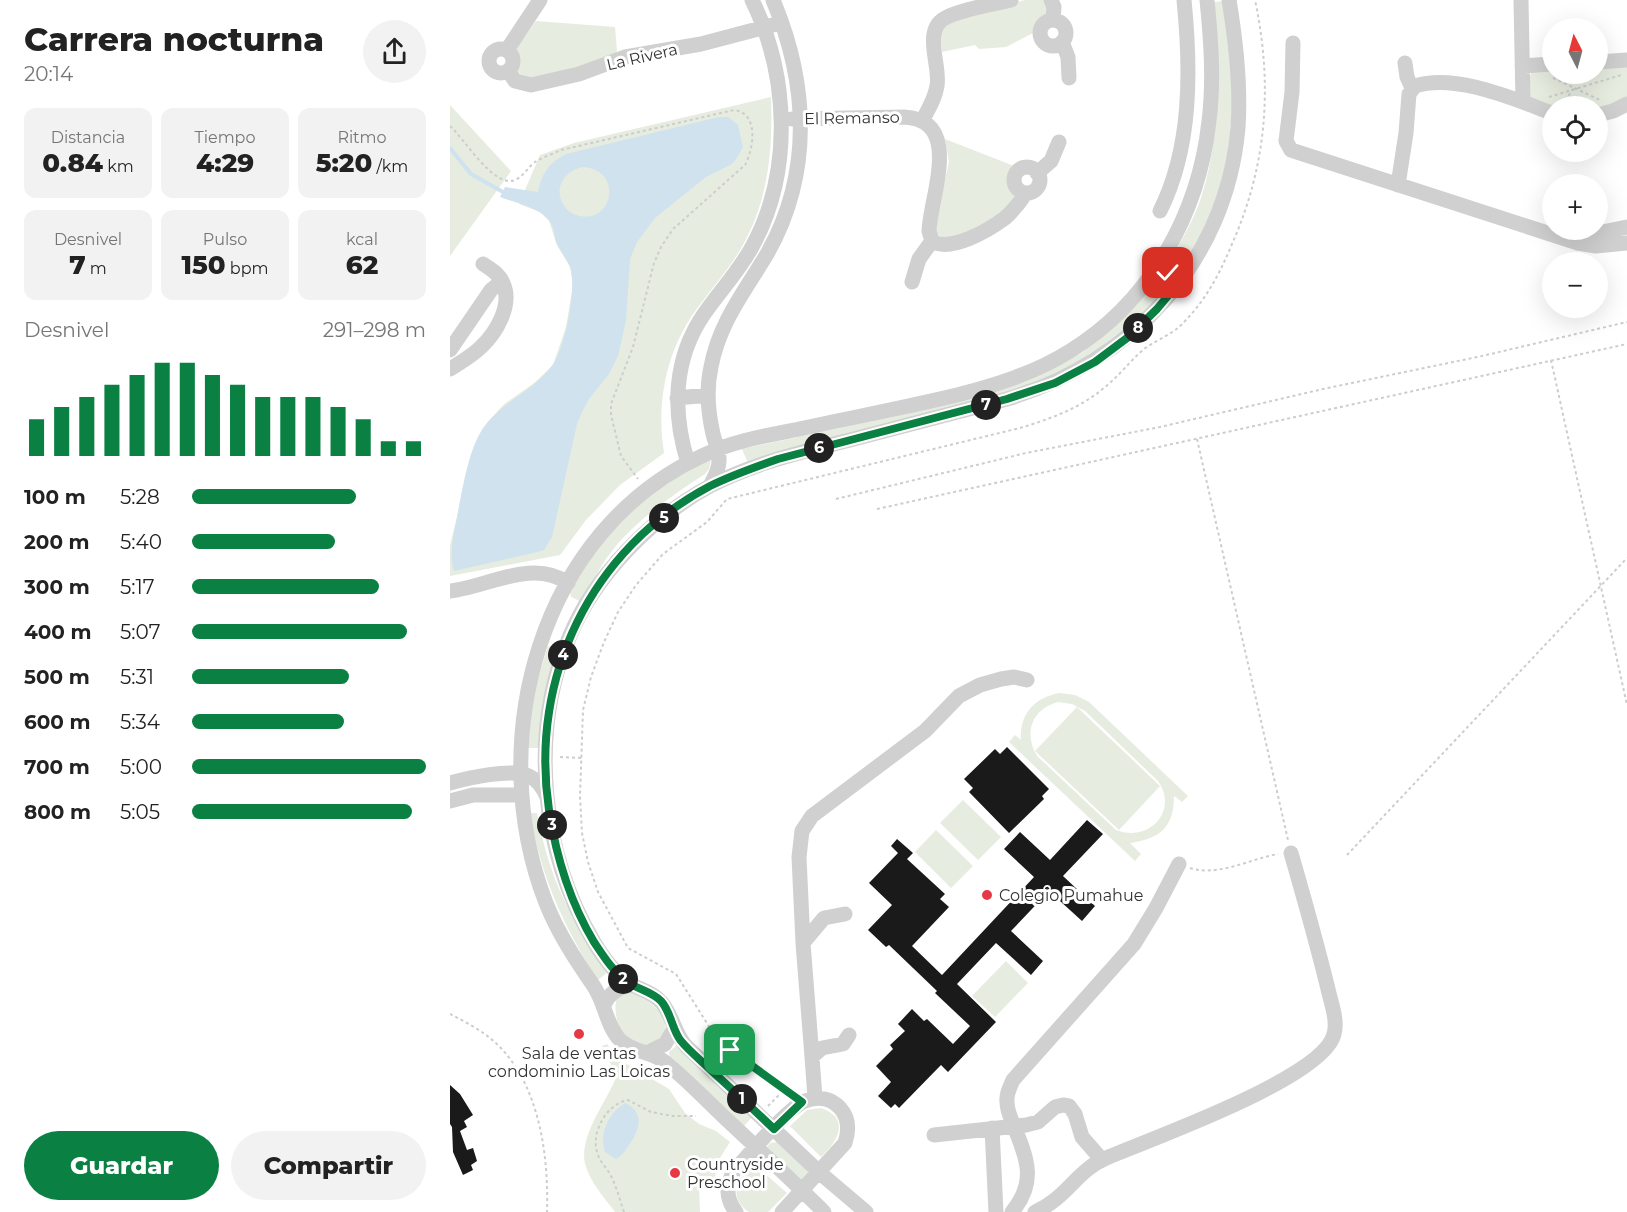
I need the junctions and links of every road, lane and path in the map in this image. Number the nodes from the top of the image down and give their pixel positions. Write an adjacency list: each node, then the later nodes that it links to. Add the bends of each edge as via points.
1 (540, 0): 14 (street)
2 (752, 0): 12 (street)
3 (773, 0): 11 (street)
4 (1011, 0): 34 (street, El Remanso, via 956,13 938,23 933,39 937,88)
5 (1052, 0): 24 (street, via 1053,20 1043,25 1040,36 1048,45 1062,42 1067,51)
6 (1184, 0): 17 (street)
7 (1207, 0): 18 (street)
8 (1229, 0): 49 (street, via 1238,91 1233,160 1213,226)
9 (1255, 0): 63 (path, via 1265,102 1257,174 1218,277 1184,323 1145,349 1098,393 1054,417)
10 (1521, 0): 21 (street)
11 (782, 23): 12 (street, La Rivera); 33 (street, via 796,73)
12 (764, 28): 22 (street, La Rivera, via 626,57 531,85 519,83); 32 (street, via 777,73)
13 (1293, 43): 37 (street, via 1288,148)
14 (507, 50): 22 (street, via 513,60); 22 (street, via 495,51 489,62 495,72)
15 (1627, 60): 16 (street)
16 (1608, 61)
17 (1187, 63): 18 (street); 38 (street, via 1180,154)
18 (1211, 63): 46 (street, via 1209,121 1199,177 1177,235)
19 (1406, 63): 25 (street)
20 (1542, 65): 21 (street)
21 (1525, 66): 26 (path); 28 (street)
22 (508, 71)
23 (1627, 73): 26 (path)
24 (1069, 78)
25 (1412, 88): 28 (street, via 1430,84 1474,87); 37 (street)
26 (1574, 88): 27 (path); 28 (path); 29 (path)
27 (1569, 96)
28 (1526, 103): 30 (street)
29 (1623, 106): 31 (street)
30 (1542, 109)
31 (1608, 111)
32 (781, 119): 33 (street, El Remanso); 56 (street, via 777,173 765,218 746,258 693,332 682,364)
33 (800, 119): 34 (street, El Remanso, via 904,117); 55 (street, via 798,156 788,204 768,251 721,330)
34 (922, 121): 43 (street, El Remanso, via 936,136 940,155 929,227)
35 (450, 126): 60 (path, via 489,171 513,181 534,162 561,150 734,110 740,110 749,120 752,132 745,165 674,229 654,263 633,347 610,409 621,456)
36 (1059, 142): 43 (street, via 1051,161 1037,173 1023,168 1015,176 1016,187 1026,193 1012,212 951,245)
37 (1398, 185): 40 (street)
38 (1160, 211)
39 (1627, 227): 41 (street)
40 (1542, 231)
41 (1608, 231)
42 (1570, 240): 44 (street, via 1596,246)
43 (932, 241): 48 (street, via 919,259)
44 (1627, 243)
45 (483, 264): 47 (street)
46 (1155, 271): 49 (street, via 1170,275); 58 (street, via 1101,329 1071,351 1023,375)
47 (502, 281): 52 (street, via 491,290); 54 (street, via 505,300 496,330 472,355)
48 (912, 282)
49 (1177, 285): 61 (street, via 1119,344 1055,383 784,457)
50 (1627, 322): 64 (path, via 1160,427 1026,453)
51 (1627, 344): 53 (path)
52 (450, 350)
53 (1551, 360): 57 (path); 68 (path)
54 (450, 369)
55 (708, 396): 56 (street); 58 (street)
56 (677, 398): 59 (street, via 679,428)
57 (1197, 439): 65 (path); 83 (path)
58 (717, 450): 59 (street); 61 (street, via 719,467)
59 (688, 463): 67 (street, via 620,512 589,548)
60 (638, 479)
61 (710, 486): 71 (street, via 661,519 633,545)
62 (748, 487): 63 (path)
63 (749, 493): 77 (path, via 727,500 707,522 663,554 627,597 591,677 583,710)
64 (836, 499)
65 (877, 509)
66 (1627, 558): 68 (path)
67 (568, 582): 69 (street, via 549,574 530,573); 70 (street)
68 (1600, 586): 75 (path); 84 (path)
69 (450, 591)
70 (558, 602): 71 (street, via 572,607); 72 (street)
71 (579, 617): 73 (street)
72 (546, 628): 73 (street, via 556,637); 78 (street, via 527,692)
73 (568, 639): 81 (street, via 547,725)
74 (1027, 680): 87 (street, via 1001,679 959,696 925,731 812,816 802,831 799,857)
75 (1627, 705)
76 (556, 757): 77 (path)
77 (581, 758): 95 (path, via 580,814 588,862 604,906 626,945 676,974 715,1036)
78 (521, 774): 79 (street); 80 (street); 81 (street, via 536,780)
79 (450, 783)
80 (522, 795): 82 (street, via 473,795); 89 (street, via 528,838 546,902 565,942)
81 (548, 799): 88 (street, via 557,850 578,910 608,962)
82 (450, 801)
83 (1291, 853): 85 (path, via 1208,871); 104 (street, via 1335,1020 1327,1049 1292,1074 1221,1112)
84 (1347, 855)
85 (1179, 864): 99 (street, via 1134,944 1013,1080 1006,1102)
86 (845, 914): 87 (street, via 824,918)
87 (803, 943): 94 (street)
88 (633, 985): 89 (street, via 618,988); 91 (street, via 660,1001)
89 (604, 1005): 93 (street, via 620,1040)
90 (450, 1014): 108 (path, via 487,1035 515,1065 526,1086 542,1138)
91 (674, 1029): 93 (street, via 665,1044); 101 (street, via 686,1046)
92 (849, 1035): 94 (street, via 843,1044 822,1048)
93 (647, 1053): 103 (street, via 667,1064)
94 (812, 1057): 96 (street)
95 (786, 1089): 96 (path); 97 (path)
96 (808, 1100): 101 (street); 105 (street, via 828,1100 837,1106 848,1129 841,1149)
97 (766, 1107)
98 (696, 1116): 109 (path, via 651,1112 628,1100 605,1115 598,1128 597,1152)
99 (1014, 1126): 100 (street); 104 (street, via 1038,1122 1055,1107 1069,1106 1082,1137); 114 (street, via 1027,1160 1028,1175)
100 (992, 1128): 102 (street); 113 (street)
101 (774, 1129): 103 (street); 105 (street)
102 (934, 1135)
103 (756, 1147): 106 (street); 110 (street, via 728,1182 728,1197)
104 (1102, 1160): 115 (street, via 1083,1173 1061,1197)
105 (820, 1173): 106 (street); 107 (street)
106 (803, 1191): 111 (street); 112 (street)
107 (857, 1209)
108 (548, 1212)
109 (624, 1212)
110 (736, 1212)
111 (782, 1212)
112 (824, 1212)
113 (996, 1212)
114 (1012, 1212)
115 (1035, 1212)

